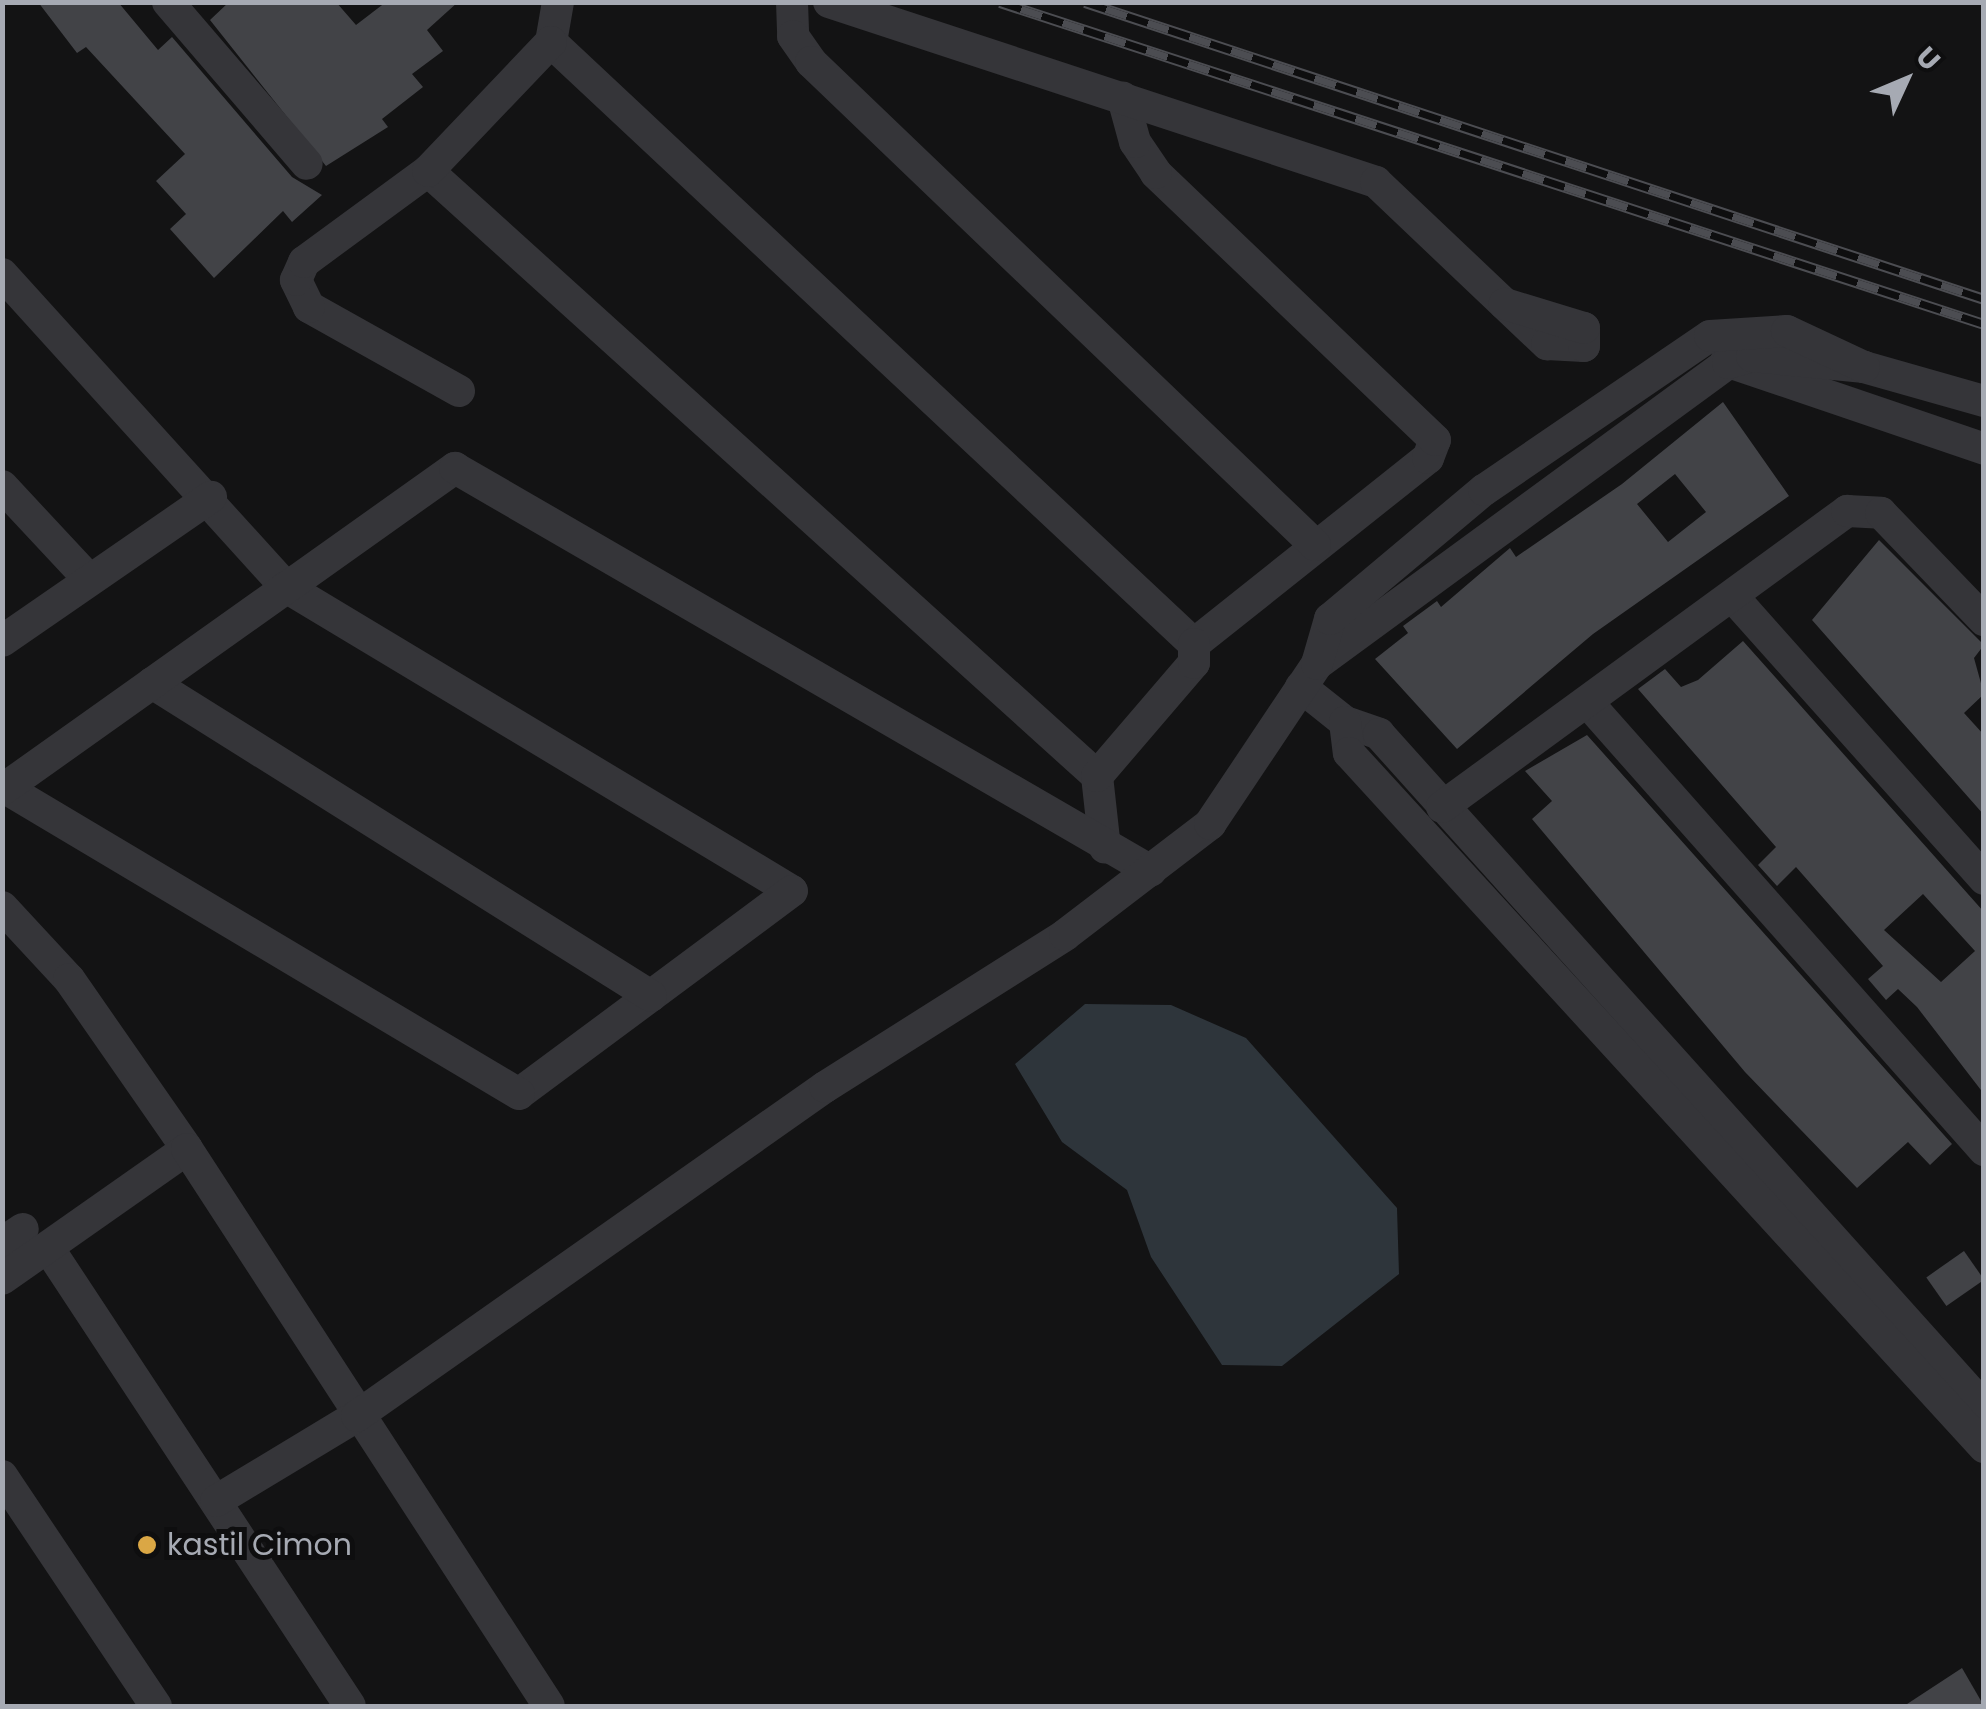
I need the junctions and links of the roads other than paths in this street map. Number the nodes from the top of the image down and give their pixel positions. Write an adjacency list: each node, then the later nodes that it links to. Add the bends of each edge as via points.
1 (168, 2): 7 (street)
2 (558, 2): 5 (street)
3 (792, 2): 19 (street, via 793,36 811,62)
4 (828, 2): 6 (street)
5 (551, 42): 8 (street); 25 (street)
6 (1123, 98): 10 (street, via 1376,182); 19 (street, via 1134,142 1156,174 1432,433 1428,458)
7 (307, 164)
8 (428, 170): 12 (street, via 304,262 296,290 309,306); 30 (street)
9 (2, 274): 17 (street)
10 (1505, 304)
11 (1719, 349): 13 (street, via 1788,346); 14 (street); 16 (street); 18 (street)
12 (459, 391)
13 (1984, 401)
14 (1984, 450)
15 (2, 486): 20 (street)
16 (1484, 490): 18 (street); 26 (street, via 1330,619)
17 (211, 496): 20 (street); 21 (street)
18 (1515, 522): 26 (street)
19 (1315, 545): 25 (street)
20 (87, 577): 24 (street)
21 (286, 587): 27 (street); 33 (street, via 455,468); 38 (street, via 792,891)
22 (1734, 597): 23 (street, via 1836,516 1869,508); 28 (street); 35 (street)
23 (1984, 620)
24 (2, 641)
25 (1194, 644): 30 (street, via 1194,662)
26 (1309, 676): 29 (street); 34 (street, via 1210,824)
27 (152, 683): 31 (street); 38 (street)
28 (1590, 704): 32 (street); 40 (street)
29 (1345, 722): 32 (street, via 1379,734); 37 (street, via 1349,754)
30 (1097, 776): 33 (street)
31 (4, 789): 38 (street, via 519,1094)
32 (1442, 807): 37 (street)
33 (1105, 848): 34 (street)
34 (1150, 872): 44 (street)
35 (1984, 880)
36 (2, 907): 39 (street, via 69,979)
37 (1544, 941): 43 (street); 45 (street)
38 (651, 996)
39 (187, 1149): 41 (street); 44 (street)
40 (1984, 1150)
41 (25, 1240): 42 (street); 47 (street)
42 (2, 1279)
43 (1984, 1407)
44 (357, 1416): 47 (street); 50 (street)
45 (1984, 1447)
46 (2, 1476): 48 (street)
47 (216, 1502): 49 (street)
48 (156, 1706)
49 (350, 1706)
50 (549, 1706)

